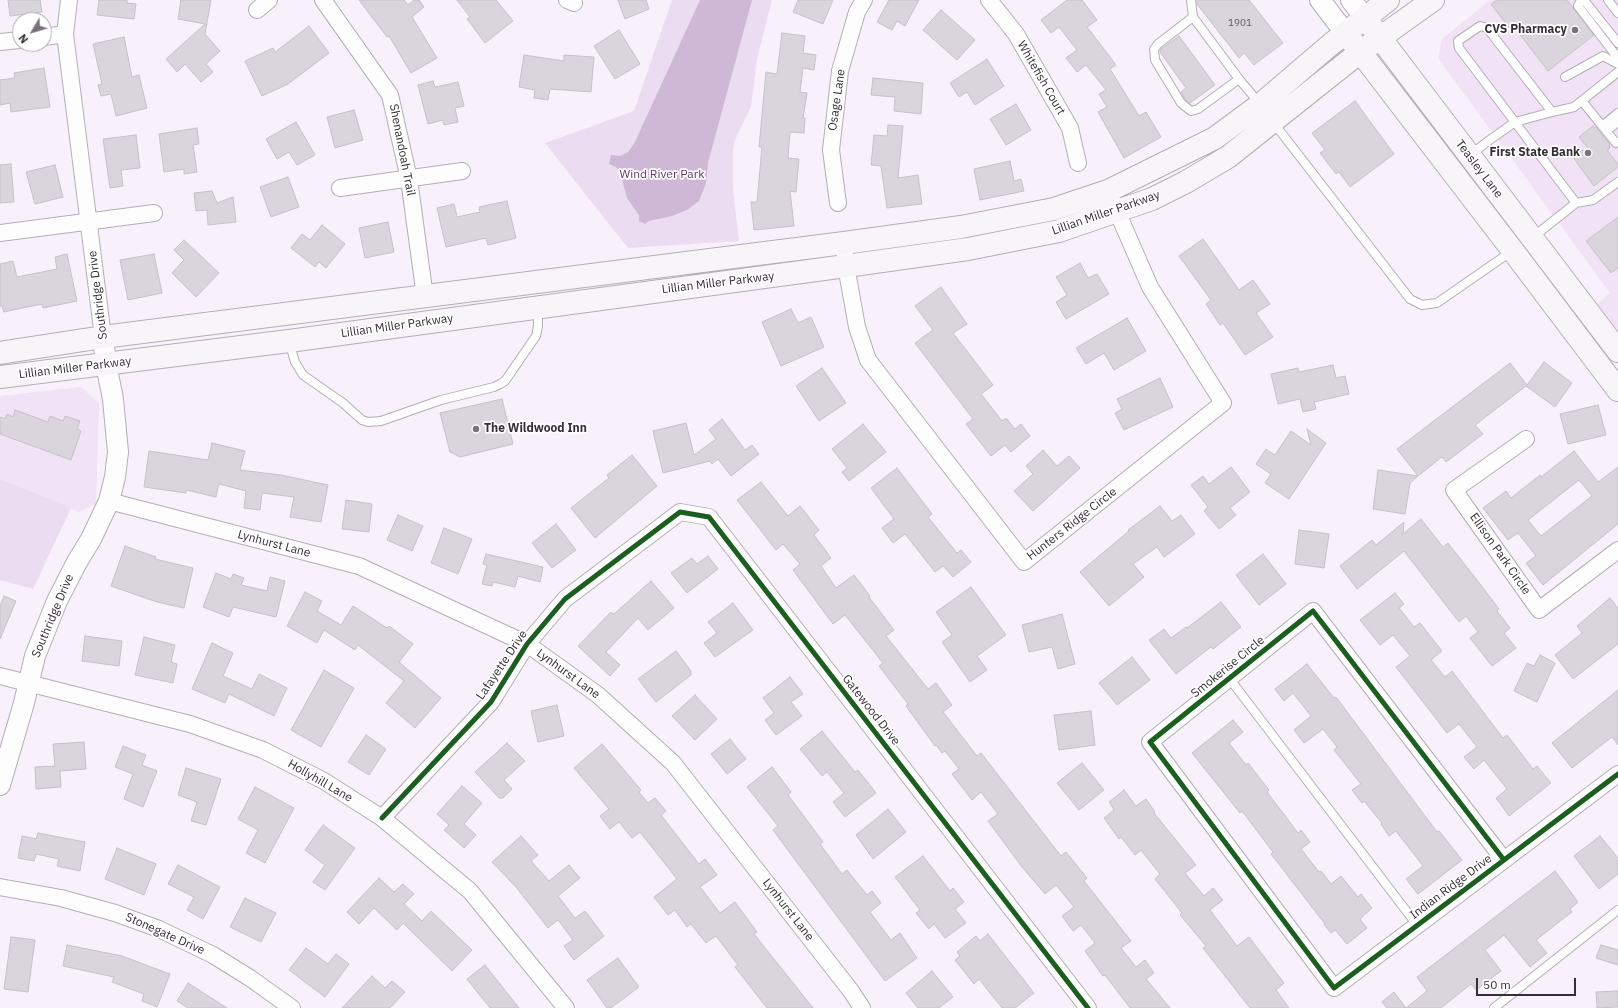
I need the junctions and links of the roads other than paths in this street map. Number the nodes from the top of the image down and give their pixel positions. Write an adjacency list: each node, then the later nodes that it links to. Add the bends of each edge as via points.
1 (69, 0): 16 (street, Southridge Drive)
2 (323, 0): 42 (street, Shenandoah Trail, via 390,94)
3 (864, 0): 46 (street, Osage Lane, via 857,12 840,71 831,150)
4 (989, 0): 40 (street, Whitefish Court, via 1016,34 1070,128)
5 (1191, 0): 14 (lane)
6 (1320, 0): 17 (street)
7 (1351, 0): 15 (street)
8 (1388, 0): 15 (main road)
9 (1433, 0): 19 (main road)
10 (1581, 0): 24 (lane, via 1578,6)
11 (1584, 0): 22 (lane)
12 (1608, 0): 13 (lane)
13 (1618, 13)
14 (1193, 17): 28 (lane); 28 (lane, via 1155,46 1154,53 1181,103 1191,111 1198,109)
15 (1365, 18): 17 (main road, Lillian Miller Parkway); 19 (main road, Teasley Lane)
16 (65, 34): 18 (street); 50 (street, Southridge Drive)
17 (1346, 34): 23 (main road, Teasley Lane); 30 (main road, Lillian Miller Parkway)
18 (52, 36)
19 (1380, 38): 23 (main road, Lillian Miller Parkway); 39 (main road, Teasley Lane)
20 (12, 41): 21 (street)
21 (0, 42)
22 (1618, 43)
23 (1360, 52): 33 (main road, Lillian Miller Parkway); 54 (main road, Teasley Lane)
24 (1618, 58)
25 (1618, 64): 27 (lane, via 1603,56)
26 (1618, 72): 29 (lane)
27 (1565, 77)
28 (1239, 79): 30 (lane)
29 (1582, 101): 31 (lane, via 1574,107); 36 (lane)
30 (1261, 104): 45 (main road, Lillian Miller Parkway, via 1214,138)
31 (1552, 112): 34 (lane); 34 (lane, via 1487,28 1480,26 1458,41 1459,48)
32 (1618, 114): 36 (lane)
33 (1273, 122): 48 (main road, Lillian Miller Parkway, via 1228,157 1186,182 1152,199); 54 (lane, via 1410,298 1422,305 1436,303)
34 (1515, 122): 39 (lane); 47 (lane)
35 (1618, 122): 36 (lane)
36 (1606, 131): 37 (lane); 38 (lane)
37 (1618, 131)
38 (1617, 144)
39 (1470, 155): 52 (main road, Teasley Lane)
40 (1078, 163)
41 (462, 171): 42 (street)
42 (409, 180): 44 (street); 56 (street, Shenandoah Trail)
43 (1618, 182): 47 (lane, via 1593,200)
44 (340, 188)
45 (1108, 191): 48 (street, Hunters Ridge Circle); 53 (main road, Lillian Miller Parkway, via 1054,209 961,227)
46 (838, 203)
47 (1576, 203): 52 (lane)
48 (1116, 211): 55 (main road, Lillian Miller Parkway, via 1059,231 968,249); 55 (street, Hunters Ridge Circle, via 1150,287 1223,404 1024,562 868,360 858,327)
49 (154, 213): 50 (street)
50 (89, 221): 51 (street); 58 (street, Southridge Drive)
51 (0, 233)
52 (1532, 238): 54 (main road); 60 (main road, Teasley Lane)
53 (844, 243): 55 (street, Hunters Ridge Circle); 56 (main road, Lillian Miller Parkway)
54 (1513, 251): 64 (main road, Teasley Lane)
55 (846, 266): 57 (main road, Lillian Miller Parkway)
56 (425, 297): 58 (main road, Lillian Miller Parkway)
57 (538, 307): 59 (main road, Lillian Miller Parkway); 59 (lane, via 536,336 505,381 494,387 441,400 381,421 362,420 303,375 295,362)
58 (103, 337): 61 (main road, Lillian Miller Parkway); 62 (street, Southridge Drive)
59 (289, 341): 62 (main road, Lillian Miller Parkway)
60 (1618, 351)
61 (0, 353)
62 (106, 364): 63 (main road, Lillian Miller Parkway); 66 (street, Southridge Drive, via 113,399 118,452 116,477)
63 (0, 377)
64 (1618, 390)
65 (1526, 439): 67 (street, Ellison Park Circle, via 1454,490 1539,610)
66 (109, 501): 69 (street, Lynhurst Lane, via 359,566); 72 (street, Southridge Drive, via 57,601 35,656)
67 (1618, 550)
68 (611, 564): 69 (street, Lafayette Drive, via 565,599); 84 (street, Gatewood Drive, via 680,512 709,517)
69 (527, 644): 75 (street, Lafayette Drive, via 491,702); 83 (street, Lynhurst Lane, via 598,695 674,763 852,991)
70 (0, 676): 72 (street, Hollyhill Lane)
71 (1229, 678): 76 (street, Smokerise Circle, via 1313,611); 79 (lane); 80 (street, Smokerise Circle, via 1150,742)
72 (28, 683): 74 (street, Southridge Drive); 75 (street, Hollyhill Lane, via 190,724 263,750 324,781)
73 (1618, 774): 76 (street, Indian Ridge Drive)
74 (0, 785)
75 (382, 818): 82 (street, Hollyhill Lane, via 470,891)
76 (1504, 860): 79 (street, Indian Ridge Drive)
77 (0, 887): 81 (street, Stonegate Drive, via 61,898 159,929 213,955)
78 (1618, 910): 85 (lane)
79 (1417, 925): 80 (street, Indian Ridge Drive)
80 (1334, 988)
81 (292, 1008)
82 (566, 1008)
83 (862, 1008)
84 (1088, 1008)
85 (1494, 1008)

